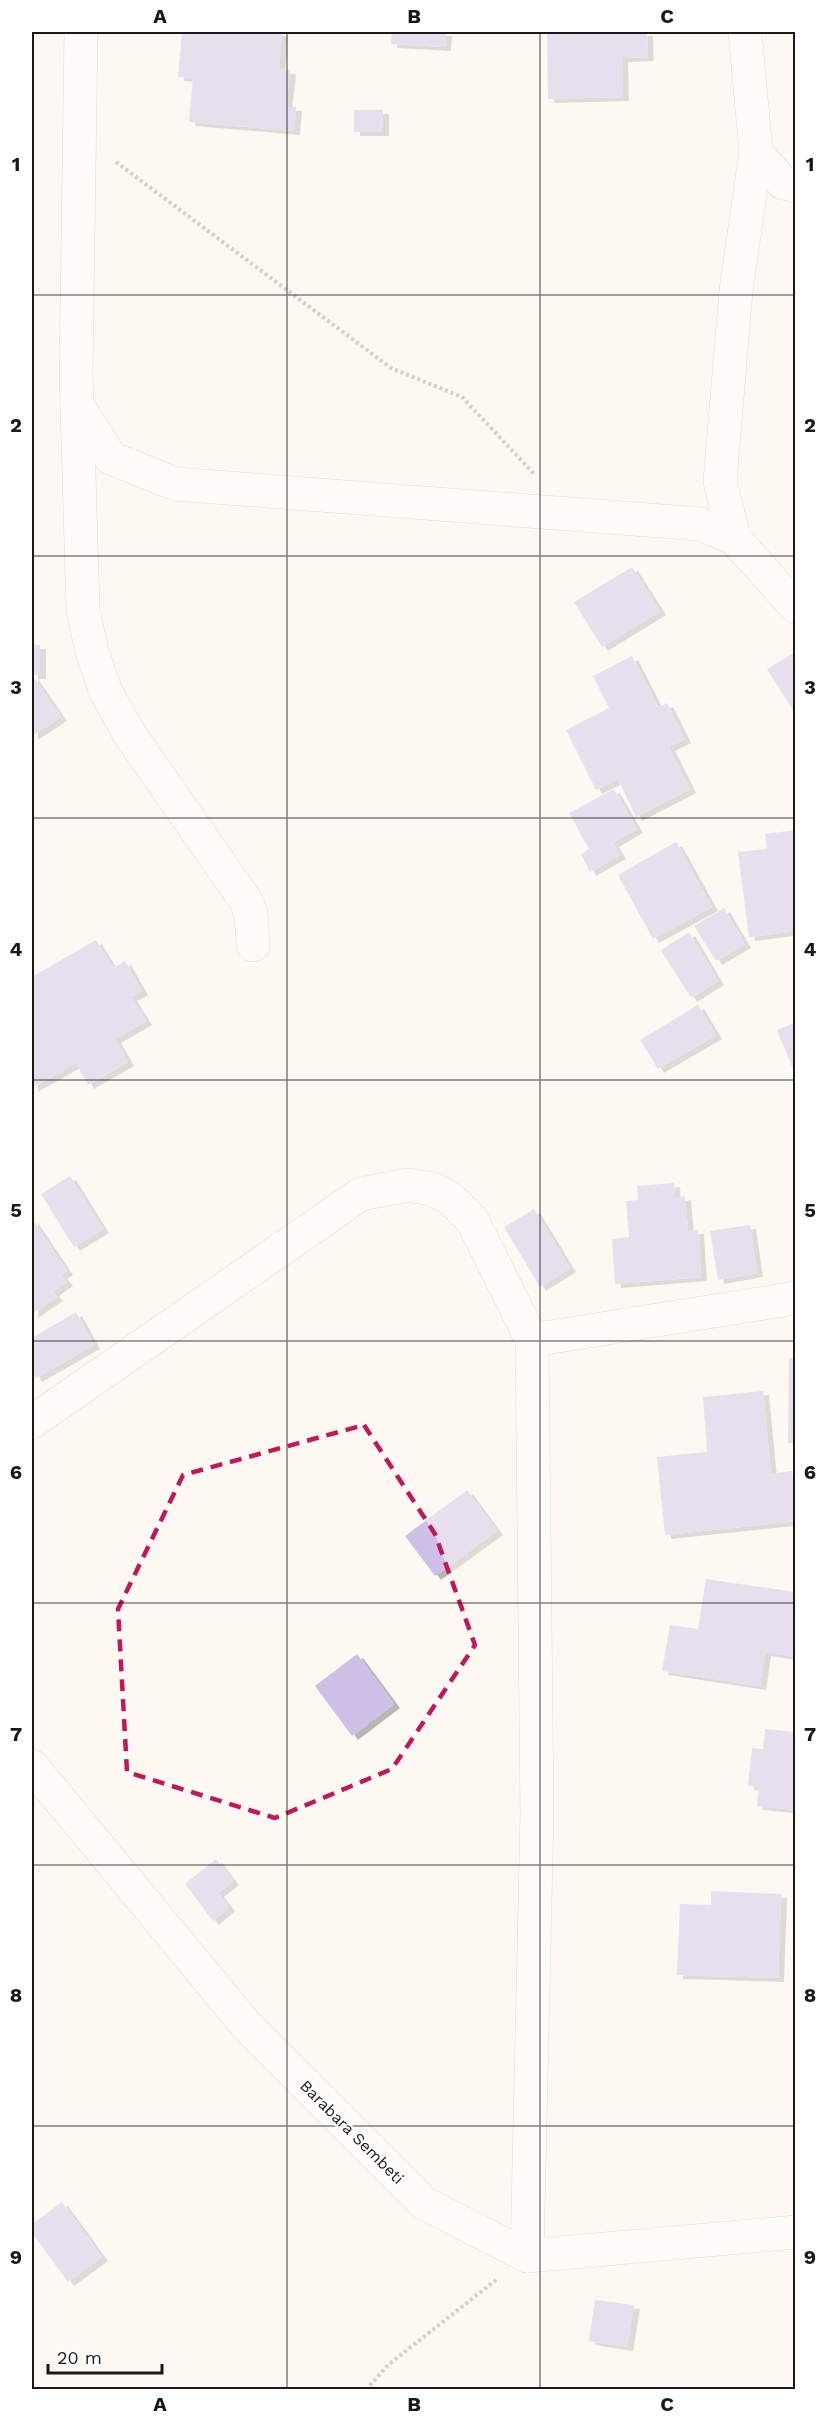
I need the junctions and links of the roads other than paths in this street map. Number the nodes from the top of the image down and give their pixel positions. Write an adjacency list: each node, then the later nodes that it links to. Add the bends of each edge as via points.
1 (81, 32): 5 (street)
2 (745, 32): 3 (street)
3 (756, 152): 4 (street, via 783,183); 6 (street, via 736,291 720,481)
4 (795, 186)
5 (76, 404): 6 (street, via 111,458 175,484 700,525); 8 (street, via 83,610 92,652 106,692 130,735 246,901)
6 (734, 538): 7 (street)
7 (795, 607)
8 (253, 945)
9 (795, 1298): 10 (street)
10 (532, 1340): 11 (street, via 472,1220 451,1199 433,1189 408,1185 361,1194); 14 (street, via 537,1814)
11 (32, 1422)
12 (32, 1766): 14 (street, Barabara Sembeti, via 247,2026 424,2203)
13 (795, 2232): 14 (street)
14 (527, 2256)

